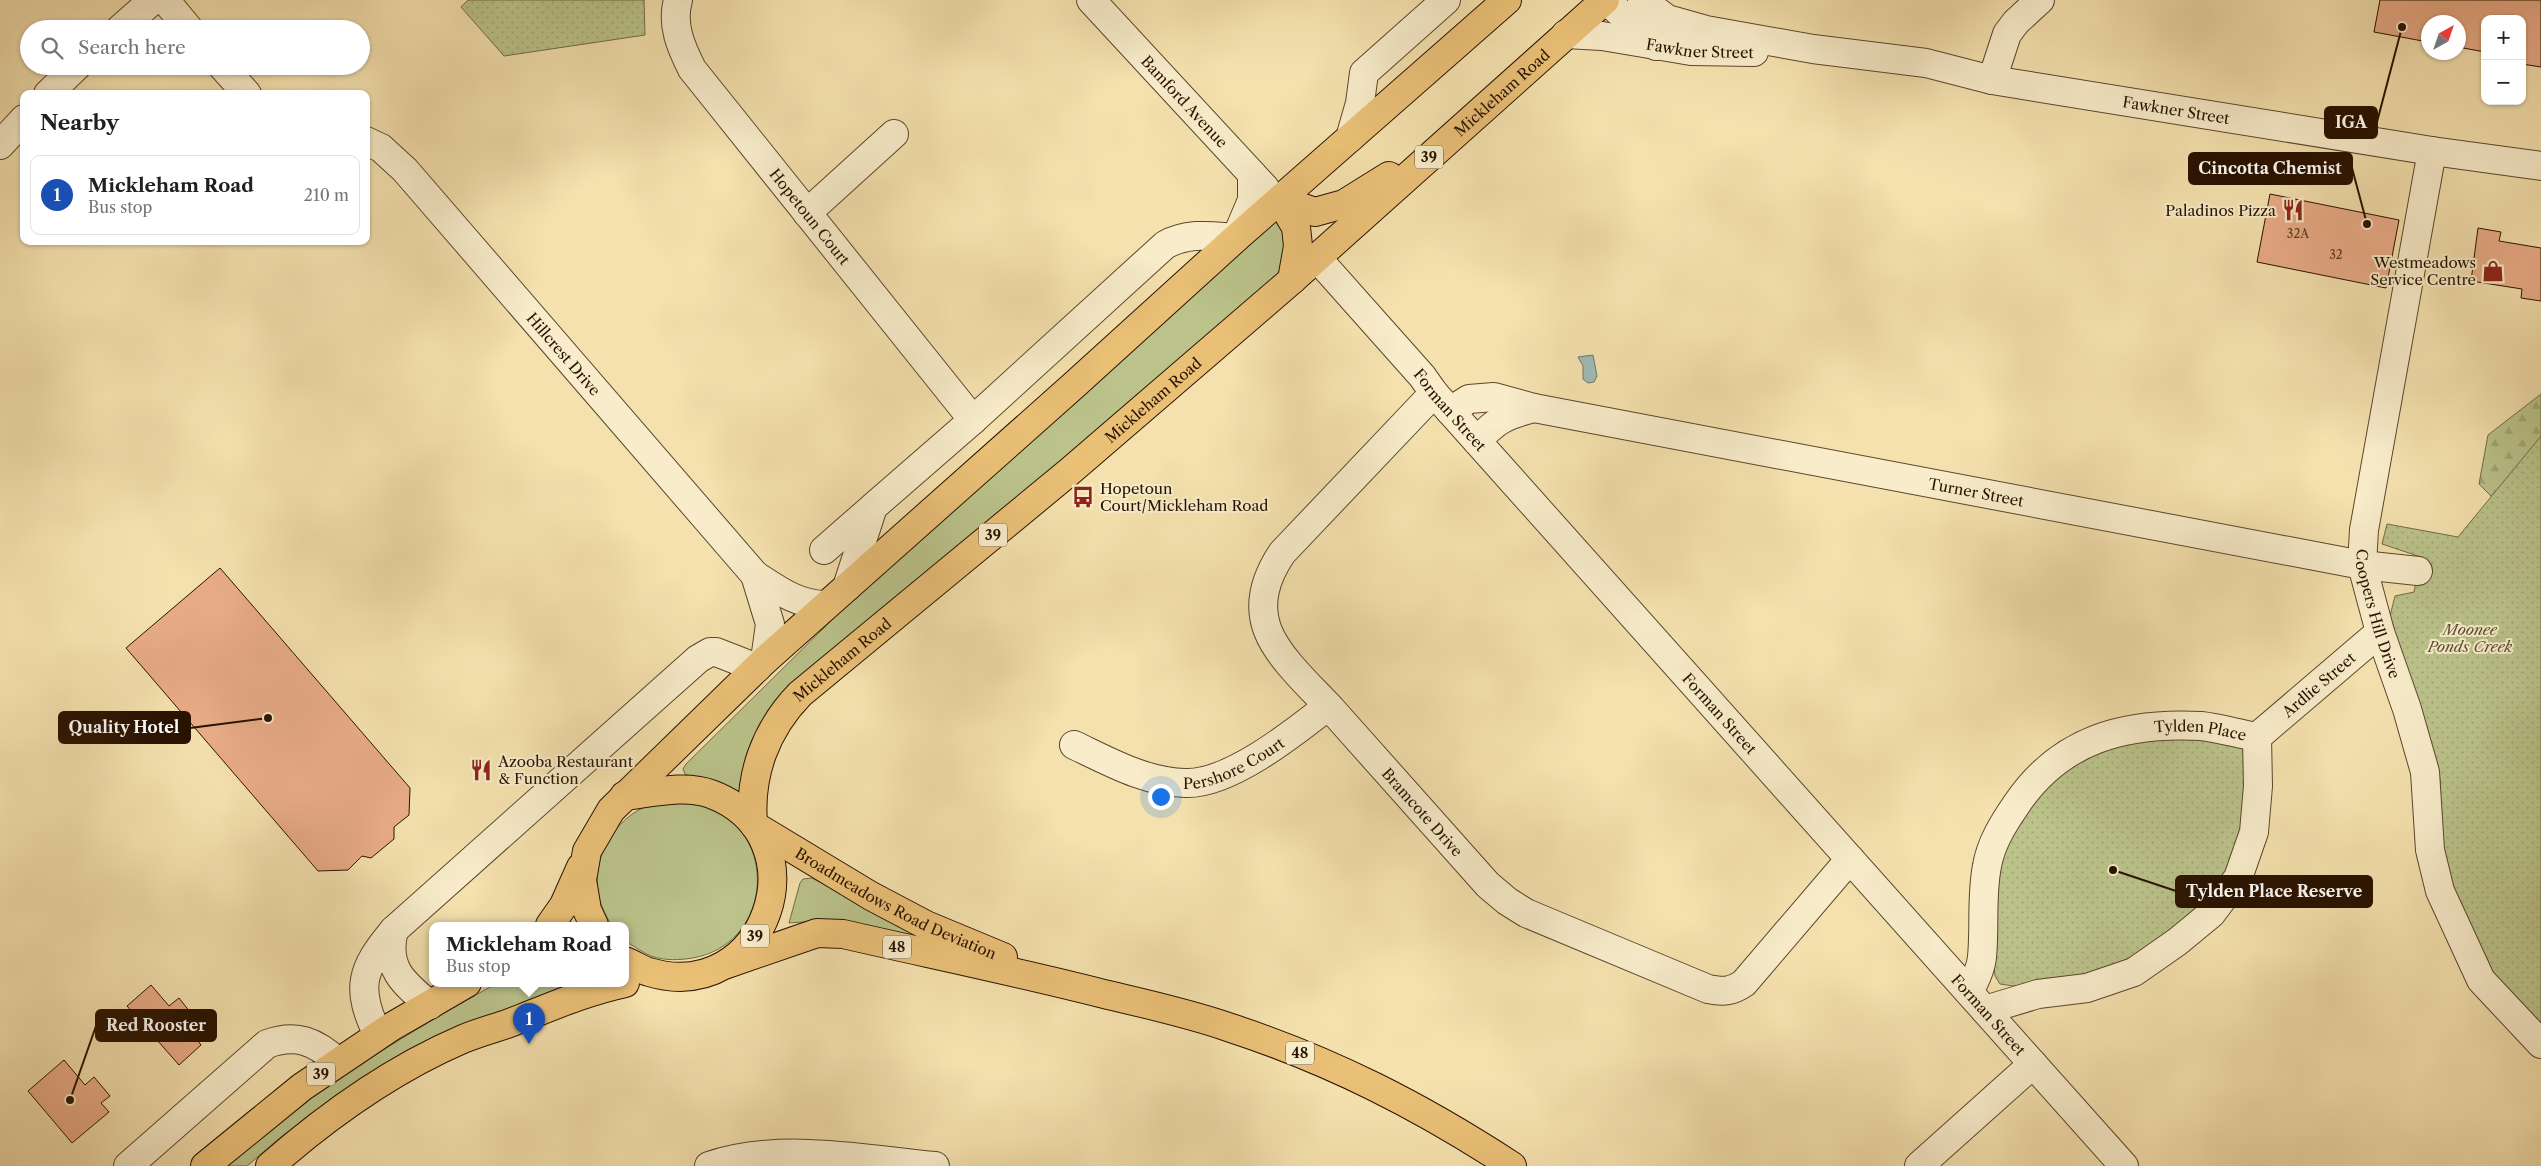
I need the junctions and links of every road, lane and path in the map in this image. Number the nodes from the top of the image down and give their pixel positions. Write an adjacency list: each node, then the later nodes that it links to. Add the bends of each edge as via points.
1 (153, 0): 11 (street)
2 (165, 0): 12 (street)
3 (678, 0): 31 (street, Hopetoun Court, via 675,9 678,42 692,69)
4 (1091, 0): 29 (street, Bamford Avenue)
5 (1446, 0): 23 (street, via 1364,74)
6 (1507, 0): 23 (main road)
7 (1605, 0): 13 (main road, Mickleham Road / 39); 14 (street, Fawkner Street)
8 (1642, 0): 10 (street, Fawkner Street)
9 (2040, 0): 18 (street, via 2007,34)
10 (1667, 10): 15 (street, Fawkner Street, via 1706,30)
11 (130, 20)
12 (182, 20)
13 (1566, 34): 14 (street, via 1602,36); 24 (main road, Mickleham Road / 39)
14 (1658, 47): 15 (street, Fawkner Street, via 1691,51)
15 (1813, 49): 18 (street, Fawkner Street, via 1926,63)
16 (68, 75): 19 (street)
17 (230, 75): 20 (street)
18 (1992, 80): 27 (street, Fawkner Street)
19 (52, 90)
20 (243, 90)
21 (20, 124): 26 (street)
22 (894, 134): 31 (street)
23 (1350, 138): 30 (main road)
24 (1446, 142): 30 (main road, via 1344,204 1315,212); 33 (main road, Mickleham Road / 39)
25 (370, 143): 43 (street, Hillcrest Drive, via 381,148 405,170)
26 (0, 145)
27 (2432, 152): 28 (street, Fawkner Street); 41 (street, Coopers Hill Drive, via 2364,530)
28 (2541, 166)
29 (1252, 174): 30 (street, Bamford Avenue); 32 (street, via 1252,200)
30 (1280, 200): 32 (main road); 34 (main road, via 1296,227 1298,246)
31 (807, 213): 37 (street, Hopetoun Court)
32 (1236, 238): 37 (street, via 1187,236 1166,245); 44 (main road)
33 (1317, 258): 34 (main road, Mickleham Road / 39); 35 (street, Forman Street)
34 (1292, 280): 52 (main road, Mickleham Road / 39, via 1069,472 800,694 774,724 765,744 752,807)
35 (1442, 402): 36 (street, Turner Street, via 1494,397); 38 (street, Forman Street); 48 (street, Bramcote Drive, via 1282,553 1270,570 1263,592 1268,632)
36 (1534, 408): 38 (street, Turner Street, via 1505,415); 41 (street, Turner Street)
37 (973, 420): 39 (street)
38 (1476, 441): 54 (street, Forman Street)
39 (874, 507): 40 (street); 44 (street)
40 (824, 550)
41 (2362, 565): 42 (street, Turner Street); 46 (street, Coopers Hill Drive)
42 (2418, 571)
43 (755, 575): 45 (street, Hillcrest Drive, via 800,602); 47 (street, Hillcrest Drive, via 770,624)
44 (846, 587): 45 (main road)
45 (826, 605): 47 (main road)
46 (2380, 632): 49 (street, Ardlie Street); 68 (street, Coopers Hill Drive, via 2425,772 2430,850 2440,891 2481,980)
47 (761, 664): 51 (main road); 57 (street, via 716,652 698,659)
48 (1328, 706): 50 (street, Pershore Court, via 1237,769 1188,784 1143,776); 54 (street, Bramcote Drive, via 1488,885 1507,901 1545,921 1708,989 1724,992 1744,983)
49 (2257, 737): 65 (street, Tylden Place, via 2258,786 2254,832 2238,878 2211,914 2134,972 2087,988); 65 (street, Tylden Place, via 2202,726 2144,727 2106,735 2075,749 2050,766 2027,789 1999,830 1987,863)
50 (1074, 745)
51 (624, 796): 52 (main road, 39, via 686,790 710,794 734,806); 53 (main road, via 611,810)
52 (754, 825): 59 (main road, 39, via 768,850 773,875 771,901 762,926 748,947); 62 (main road, Broadmeadows Road Deviation / 48, via 841,880 926,925)
53 (587, 851): 55 (main road, via 564,906); 56 (main road, via 582,880)
54 (1850, 859): 65 (street, Forman Street)
55 (552, 922)
56 (593, 922)
57 (394, 930): 66 (street, via 390,943 393,964 406,986); 67 (street, via 376,952 364,977 367,1011)
58 (629, 963): 60 (main road, 39, via 648,972)
59 (727, 964): 60 (main road, 39, via 704,974); 62 (main road, Broadmeadows Road Deviation / 48, via 817,933 843,934)
60 (678, 977): 61 (main road, 39)
61 (629, 983)
62 (1069, 985): 77 (main road, Broadmeadows Road Deviation / 48, via 1227,1026 1337,1068 1450,1126)
63 (460, 987): 66 (main road, 39)
64 (611, 987): 73 (main road, 39, via 558,1002 429,1056 327,1119)
65 (1977, 1001): 70 (street, Forman Street)
66 (430, 1005): 67 (main road, 39)
67 (378, 1036): 69 (main road, 39)
68 (2541, 1044)
69 (338, 1062): 71 (street, via 321,1047 293,1039 267,1044); 72 (main road, 39, via 266,1115)
70 (2033, 1064): 78 (street); 79 (street, Forman Street)
71 (128, 1166)
72 (205, 1166)
73 (270, 1166)
74 (709, 1166): 75 (street, via 747,1157 808,1154)
75 (929, 1166): 76 (street)
76 (935, 1166)
77 (1512, 1166)
78 (1919, 1166)
79 (2124, 1166)

